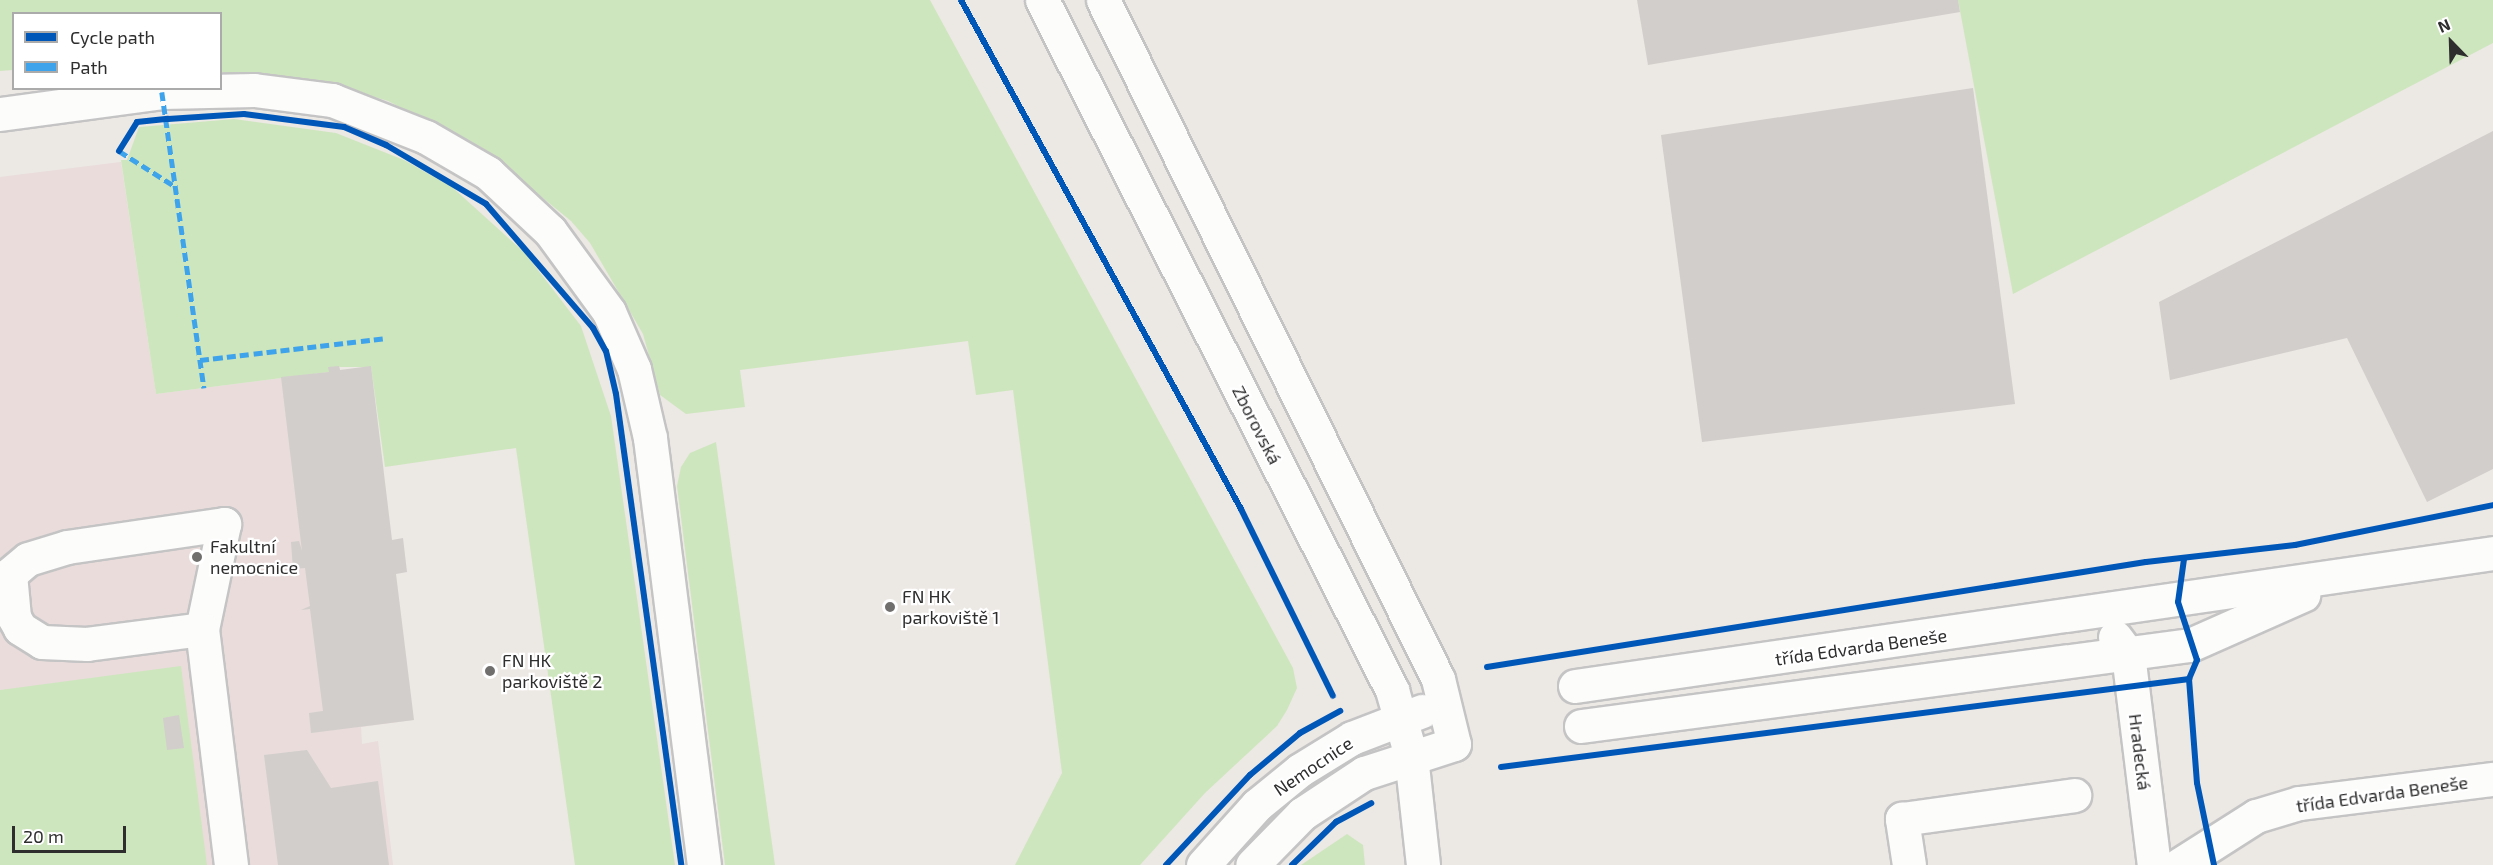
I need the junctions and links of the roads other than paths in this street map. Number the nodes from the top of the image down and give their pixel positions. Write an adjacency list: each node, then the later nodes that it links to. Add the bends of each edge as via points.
1 (1042, 0): 13 (street, Zborovská)
2 (1103, 0): 12 (street)
3 (0, 114): 19 (street, via 162,92 254,90 332,100 426,137 488,173 550,231 609,312 634,369 650,438)
4 (2493, 553): 6 (street, třída Edvarda Beneše)
5 (5, 571): 9 (street, via 14,617 20,628 42,642 87,644); 9 (street, via 67,547 224,524)
6 (2352, 575): 7 (street, třída Edvarda Beneše); 10 (street, třída Edvarda Beneše, via 2190,645)
7 (2147, 607): 8 (street, třída Edvarda Beneše); 10 (street)
8 (2097, 614): 10 (street); 11 (street, třída Edvarda Beneše)
9 (202, 629): 18 (street)
10 (2128, 654): 14 (street, třída Edvarda Beneše); 24 (street, Hradecká)
11 (1575, 686)
12 (1447, 704): 13 (street, Nemocnice); 15 (street, via 1454,744)
13 (1402, 717): 15 (street, Zborovská); 20 (street, Nemocnice, via 1352,738 1291,777 1257,805)
14 (1581, 726)
15 (1411, 756): 21 (street, Nemocnice, via 1364,773 1320,801); 22 (street, Zborovská)
16 (2493, 779): 25 (street, třída Edvarda Beneše, via 2299,803 2256,816)
17 (2074, 795): 23 (street, via 1902,819)
18 (231, 865)
19 (704, 865)
20 (1203, 865)
21 (1252, 865)
22 (1423, 865)
23 (1909, 865)
24 (2154, 865)
25 (2179, 865)

